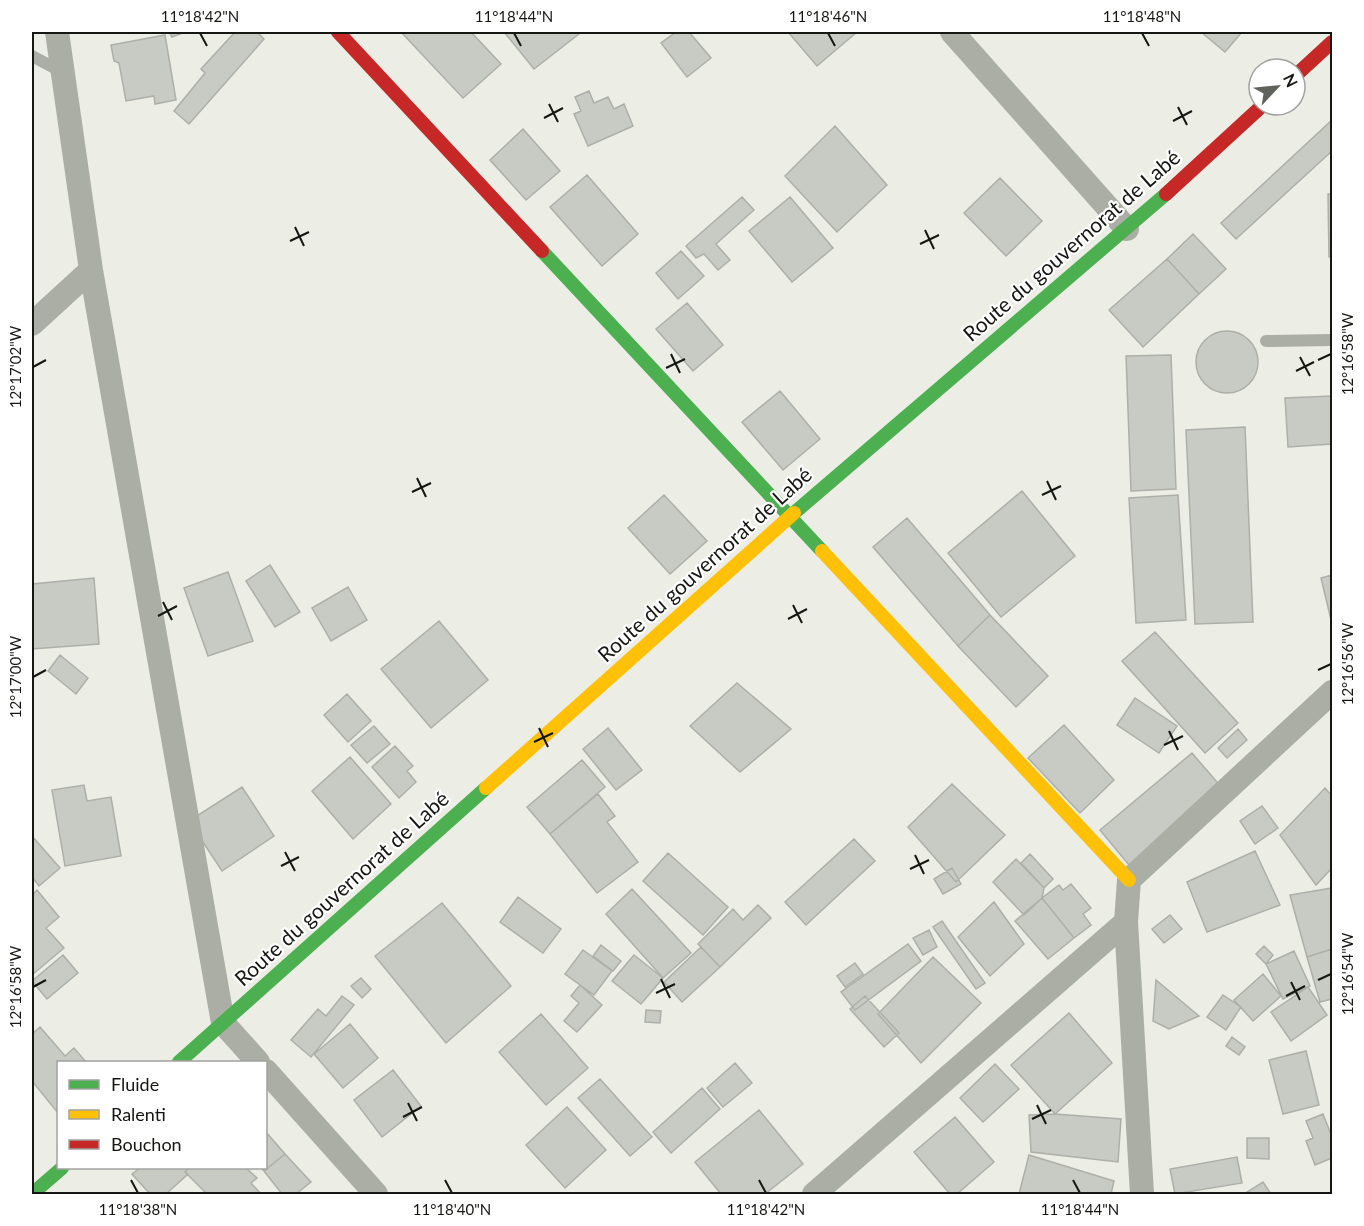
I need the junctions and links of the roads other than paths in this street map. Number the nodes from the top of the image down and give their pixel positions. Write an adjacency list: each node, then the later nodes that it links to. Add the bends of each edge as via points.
1 (57, 32): 7 (street)
2 (339, 32): 14 (street)
3 (952, 32): 9 (street)
4 (1332, 42): 6 (street)
5 (32, 56): 7 (lane)
6 (1307, 65)
7 (63, 73): 10 (street)
8 (1250, 117): 9 (street, Route du gouvernorat de Labé)
9 (1127, 229): 14 (street, Route du gouvernorat de Labé)
10 (91, 270): 11 (street); 18 (street)
11 (32, 324)
12 (1332, 340): 13 (lane)
13 (1266, 341)
14 (790, 516): 16 (street); 18 (street, Route du gouvernorat de Labé)
15 (1332, 692): 16 (street)
16 (1129, 880): 17 (street)
17 (1126, 922): 25 (street); 26 (street)
18 (223, 1023): 19 (street, Route du gouvernorat de Labé); 20 (street)
19 (180, 1061)
20 (257, 1061)
21 (267, 1072): 24 (street)
22 (60, 1169): 23 (street)
23 (32, 1194)
24 (376, 1194)
25 (814, 1194)
26 (1142, 1194)

